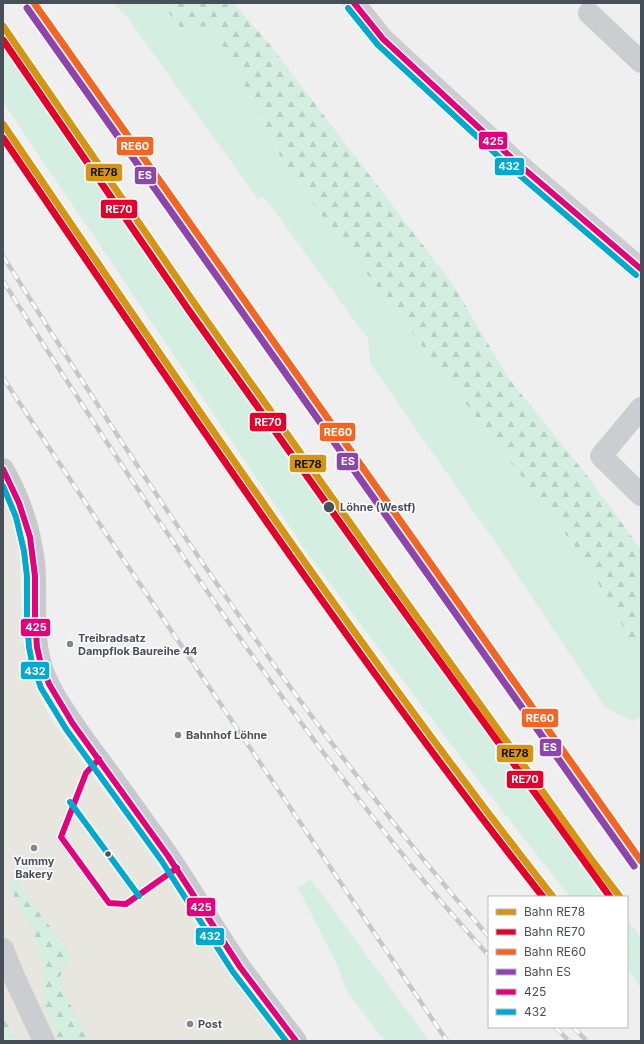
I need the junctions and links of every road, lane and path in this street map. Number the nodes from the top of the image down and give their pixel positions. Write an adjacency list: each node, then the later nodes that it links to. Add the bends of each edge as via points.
1 (354, 3): 4 (street, via 383,39 516,162)
2 (589, 13): 3 (street)
3 (641, 62)
4 (641, 269)
5 (641, 408): 7 (street, via 601,456)
6 (3, 469): 10 (main road, via 25,517 34,563 38,655 44,674 59,702 177,868 202,911 241,968)
7 (641, 495)
8 (3, 950): 9 (street)
9 (44, 1041)
10 (296, 1041)

